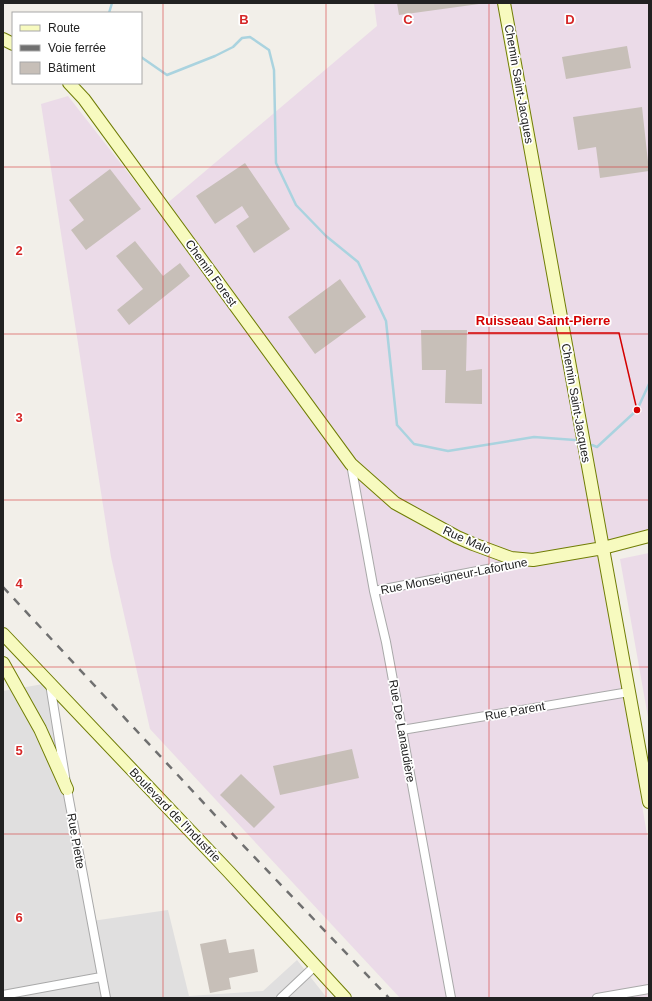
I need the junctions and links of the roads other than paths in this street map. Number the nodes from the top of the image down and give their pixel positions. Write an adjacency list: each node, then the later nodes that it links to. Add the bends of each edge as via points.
1 (504, 3): 7 (street, Chemin Saint-Jacques)
2 (3, 39): 3 (street)
3 (12, 44)
4 (70, 84): 5 (street, Chemin Forest, via 84,98)
5 (351, 464): 8 (street, Rue Malo, via 395,503 435,526 504,556); 9 (street, Rue De Lanaudière)
6 (649, 536): 7 (street, Rue Malo)
7 (603, 548): 8 (street, Rue Malo); 13 (street, Chemin Saint-Jacques)
8 (534, 560): 9 (street, Rue Monseigneur-Lafortune)
9 (374, 591): 14 (street, Rue De Lanaudière)
10 (3, 634): 12 (street, Boulevard de l'Industrie)
11 (3, 663): 15 (street, via 40,729)
12 (50, 683): 15 (street, Rue Piette); 17 (street, Boulevard de l'Industrie)
13 (629, 692): 14 (street, Rue Parent); 16 (street, Chemin Saint-Jacques)
14 (402, 730): 24 (street, Rue De Lanaudière)
15 (67, 789): 18 (street, Rue Piette)
16 (649, 802)
17 (315, 966): 22 (street); 23 (street, Boulevard de l'Industrie)
18 (101, 977): 20 (street); 21 (street, Rue Piette)
19 (649, 989): 25 (street)
20 (3, 995)
21 (106, 998)
22 (281, 998)
23 (344, 998)
24 (451, 998)
25 (597, 998)

